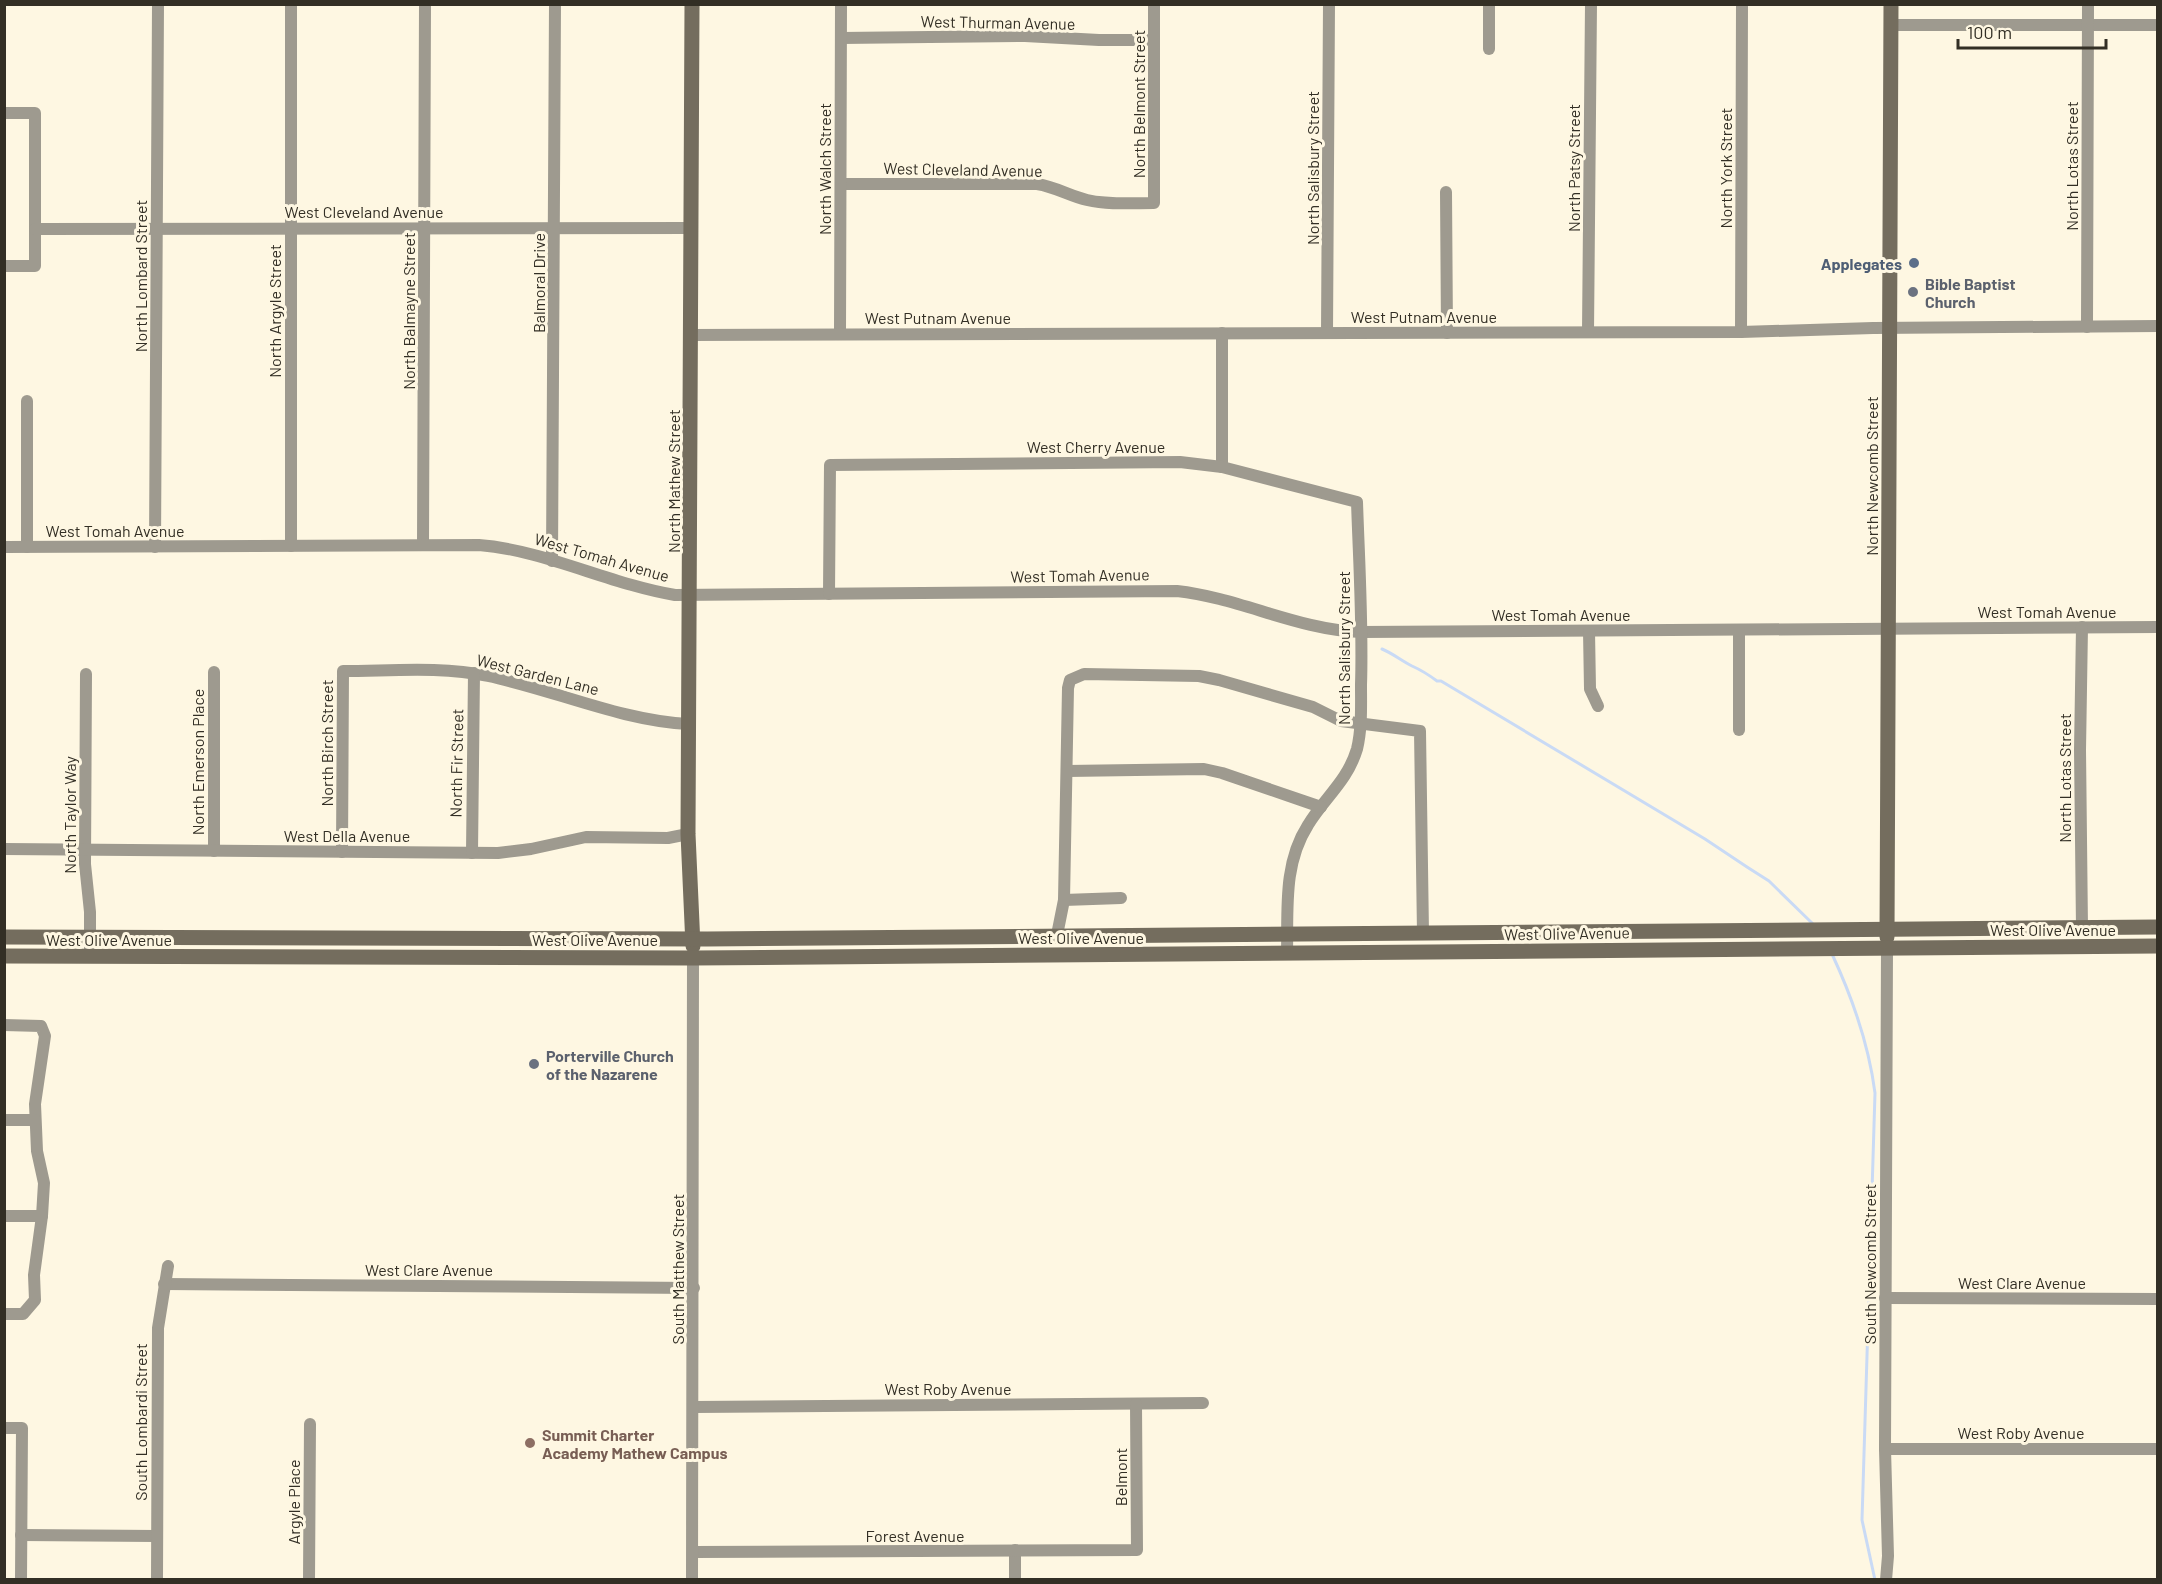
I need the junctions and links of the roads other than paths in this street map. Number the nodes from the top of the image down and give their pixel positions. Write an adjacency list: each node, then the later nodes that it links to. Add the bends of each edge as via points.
1 (158, 4): 24 (street, North Lombard Street)
2 (291, 4): 25 (street, North Argyle Street)
3 (425, 4): 26 (street, North Balmayne Street)
4 (555, 4): 27 (street, Balmoral Drive)
5 (693, 4): 28 (main road, North Mathew Street)
6 (841, 4): 17 (street, North Walch Street)
7 (1155, 4): 18 (street, North Belmont Street)
8 (1329, 4): 37 (street, North Salisbury Street)
9 (1489, 4): 19 (street)
10 (1591, 4): 34 (street, North Patsy Street)
11 (1742, 4): 35 (street, North York Street)
12 (1891, 4): 14 (main road, North Newcomb Street)
13 (2088, 4): 15 (street, North Lotas Street)
14 (1891, 25): 15 (street); 33 (main road, North Newcomb Street)
15 (2088, 25): 16 (street); 32 (street, North Lotas Street)
16 (2157, 25)
17 (841, 38): 18 (street, West Thurman Avenue, via 1025,36); 21 (street, North Walch Street)
18 (1154, 40): 23 (street, North Belmont Street)
19 (1489, 49)
20 (4, 113): 29 (street, via 35,113)
21 (841, 184): 23 (street, West Cleveland Avenue, via 1037,184 1095,202); 39 (street, North Walch Street)
22 (1446, 192): 38 (street)
23 (1154, 203)
24 (157, 228): 25 (street, West Cleveland Avenue); 29 (street, West Cleveland Avenue); 48 (street, North Lombard Street)
25 (291, 228): 26 (street, West Cleveland Avenue); 45 (street, North Argyle Street)
26 (425, 228): 27 (street, West Cleveland Avenue); 44 (street, North Balmayne Street)
27 (554, 228): 28 (street, West Cleveland Avenue); 49 (street, Balmoral Drive)
28 (692, 228): 40 (main road, North Mathew Street)
29 (35, 229): 30 (street, via 35,267)
30 (4, 267)
31 (2157, 326): 32 (street, West Putnam Avenue)
32 (2087, 327): 33 (street, West Putnam Avenue)
33 (1890, 328): 35 (street, West Putnam Avenue); 54 (main road, North Newcomb Street)
34 (1588, 332): 35 (street, West Putnam Avenue); 38 (street, West Putnam Avenue)
35 (1741, 332)
36 (1222, 333): 37 (street, West Putnam Avenue); 39 (street, West Putnam Avenue); 42 (street)
37 (1327, 333): 38 (street, West Putnam Avenue)
38 (1447, 333)
39 (840, 334): 40 (street, West Putnam Avenue)
40 (691, 335): 51 (main road, North Mathew Street)
41 (27, 401): 47 (street)
42 (1222, 468): 43 (street, West Cherry Avenue); 50 (street, West Cherry Avenue, via 1166,462 830,465)
43 (1357, 502): 57 (street, North Salisbury Street)
44 (423, 545): 45 (street, West Tomah Avenue); 49 (street, West Tomah Avenue, via 491,546)
45 (291, 546): 48 (street, West Tomah Avenue)
46 (4, 547): 47 (street, West Tomah Avenue)
47 (27, 547): 48 (street, West Tomah Avenue)
48 (155, 547)
49 (552, 561): 51 (street, West Tomah Avenue, via 650,590)
50 (829, 594): 51 (street, West Tomah Avenue); 57 (street, West Tomah Avenue, via 1178,591 1234,602 1319,627)
51 (690, 595): 63 (main road, North Mathew Street)
52 (2082, 627): 53 (street, West Tomah Avenue); 54 (street, West Tomah Avenue); 77 (street, North Lotas Street)
53 (2157, 627)
54 (1888, 629): 55 (street, West Tomah Avenue); 78 (main road, North Newcomb Street)
55 (1739, 630): 56 (street, West Tomah Avenue); 65 (street)
56 (1589, 631): 57 (street, West Tomah Avenue); 62 (street, via 1590,689)
57 (1361, 632): 64 (street, North Salisbury Street)
58 (343, 671): 61 (street, West Garden Lane); 72 (street, North Birch Street)
59 (214, 672): 71 (street, North Emerson Place)
60 (87, 674): 70 (street, North Taylor Way)
61 (474, 674): 63 (street, West Garden Lane, via 640,719); 73 (street, North Fir Street)
62 (1598, 706)
63 (688, 724): 68 (main road, North Mathew Street)
64 (1360, 724): 66 (street, via 1199,676 1084,674 1070,680 1068,688); 67 (street, North Salisbury Street, via 1350,766); 79 (street, via 1420,731)
65 (1739, 730)
66 (1067, 771): 67 (street, via 1204,769); 75 (street)
67 (1322, 807): 80 (street, North Salisbury Street, via 1307,826 1291,863)
68 (688, 834): 73 (street, West Della Avenue, via 668,838 586,837 531,849); 84 (main road, North Mathew Street)
69 (4, 849): 70 (street, West Della Avenue)
70 (85, 850): 71 (street, West Della Avenue); 83 (street, North Taylor Way)
71 (214, 851): 72 (street, West Della Avenue)
72 (342, 852): 73 (street, West Della Avenue)
73 (472, 852)
74 (1121, 898): 75 (street)
75 (1064, 900): 81 (street)
76 (2157, 927): 77 (main road, West Olive Avenue)
77 (2082, 928): 78 (main road, West Olive Avenue)
78 (1887, 929): 79 (main road, West Olive Avenue); 86 (main road, North Newcomb Street)
79 (1423, 933): 80 (main road, West Olive Avenue)
80 (1288, 934): 81 (main road, West Olive Avenue); 87 (street, North Salisbury Street)
81 (1057, 935): 84 (main road, West Olive Avenue)
82 (4, 936): 83 (main road, West Olive Avenue)
83 (90, 937): 84 (main road, West Olive Avenue); 89 (street, North Taylor Way)
84 (692, 939): 90 (main road, North Mathew Street)
85 (2157, 946): 86 (main road, West Olive Avenue)
86 (1887, 948): 87 (main road, West Olive Avenue); 99 (street, South Newcomb Street)
87 (1287, 954): 90 (main road, West Olive Avenue)
88 (4, 956): 89 (main road, West Olive Avenue)
89 (90, 957): 90 (main road, West Olive Avenue)
90 (693, 958): 98 (street, South Matthew Street)
91 (4, 1024): 93 (street, via 41,1026 45,1036)
92 (4, 1120): 93 (street)
93 (35, 1120): 95 (street, via 44,1183)
94 (4, 1216): 95 (street)
95 (42, 1216): 101 (street, via 34,1275 35,1300 23,1314)
96 (168, 1266): 97 (street, South Lombardi Street)
97 (164, 1284): 98 (street, West Clare Avenue); 110 (street, South Lombardi Street, via 158,1328)
98 (694, 1288): 104 (street, South Matthew Street)
99 (1886, 1298): 100 (street, West Clare Avenue); 107 (street, South Newcomb Street)
100 (2157, 1299)
101 (4, 1314)
102 (1203, 1403): 103 (street, West Roby Avenue)
103 (1136, 1404): 104 (street, West Roby Avenue); 112 (street, Belmont)
104 (694, 1407): 113 (street, South Matthew Street)
105 (310, 1424): 116 (street, Argyle Place)
106 (4, 1428): 109 (street, via 22,1428)
107 (1886, 1449): 108 (street, West Roby Avenue); 119 (street, South Newcomb Street)
108 (2157, 1449)
109 (21, 1535): 110 (street); 114 (street)
110 (156, 1536): 115 (street, South Lombardi Street)
111 (1016, 1550): 112 (street, Forest Avenue); 113 (street, Forest Avenue); 118 (street)
112 (1137, 1550)
113 (693, 1552): 117 (street, South Matthew Street)
114 (21, 1580)
115 (157, 1580)
116 (309, 1580)
117 (692, 1580)
118 (1016, 1580)
119 (1886, 1580)

